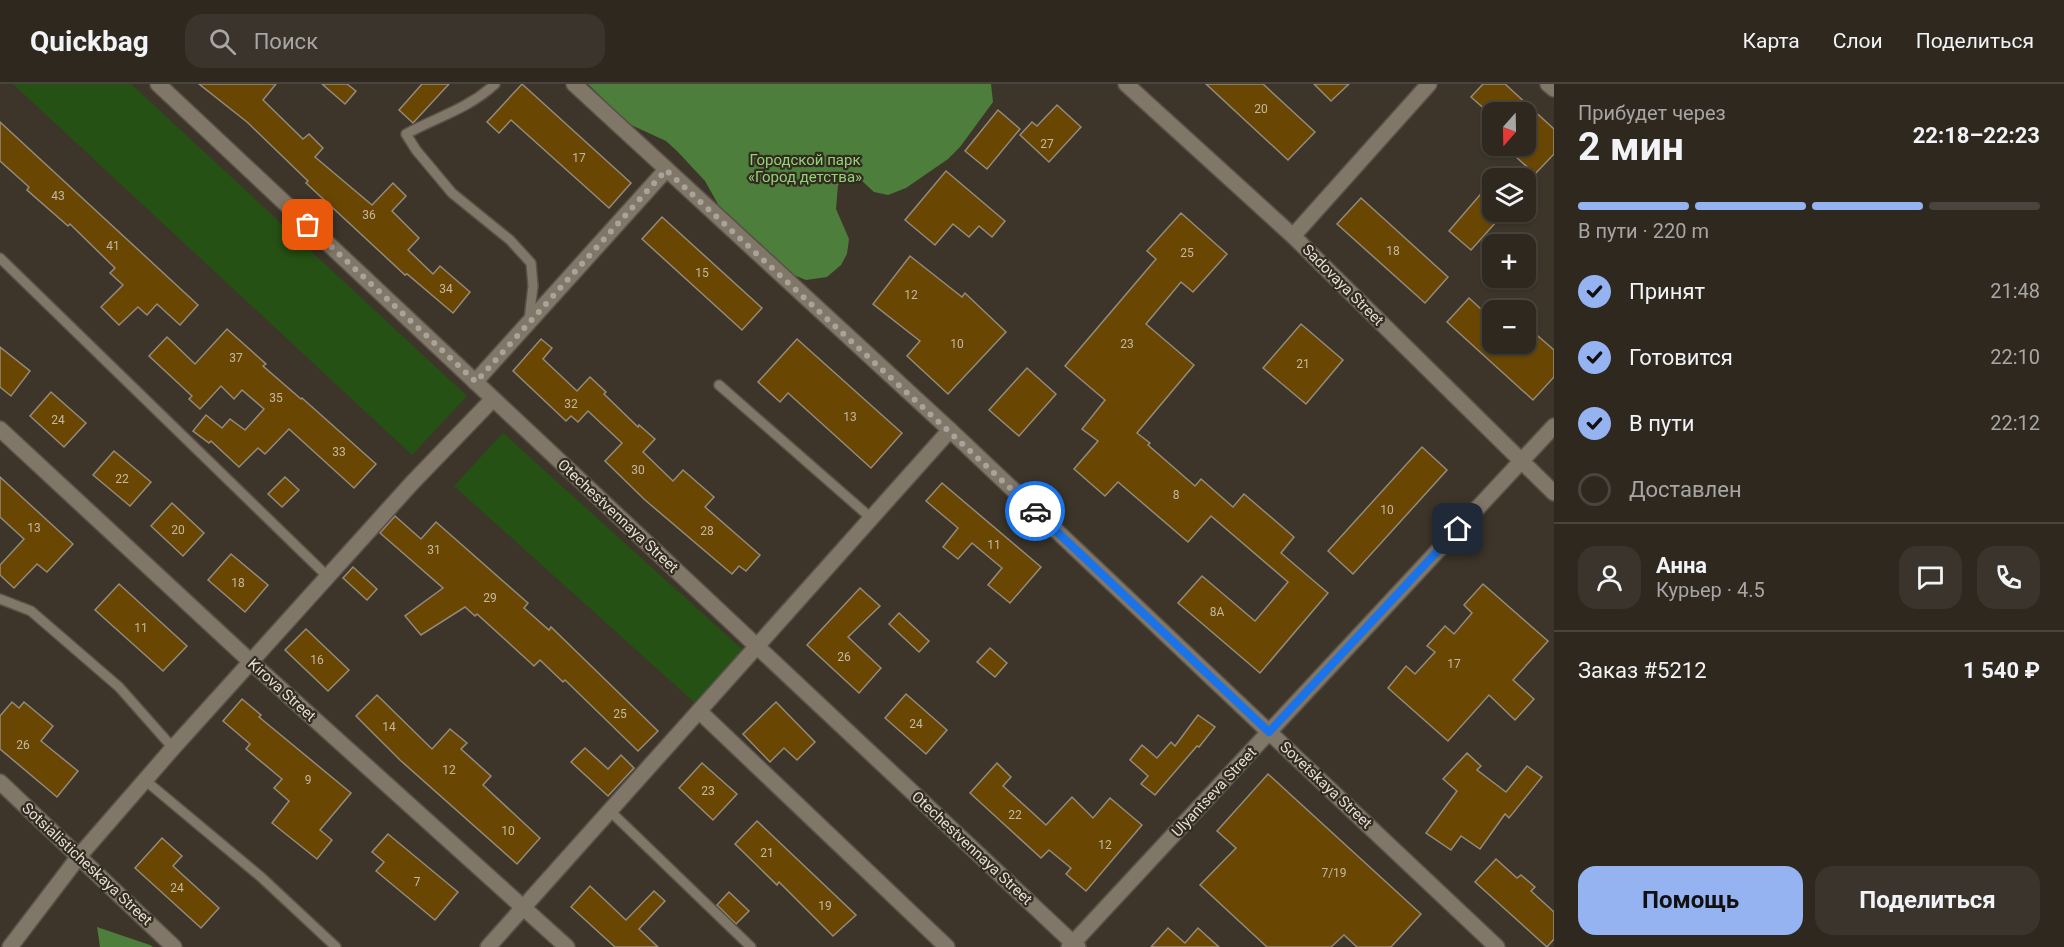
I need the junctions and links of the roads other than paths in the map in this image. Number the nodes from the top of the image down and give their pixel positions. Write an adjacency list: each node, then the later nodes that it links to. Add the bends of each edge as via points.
1 (158, 84): 12 (street, Otechestvennaya Street)
2 (495, 84): 11 (lane, via 479,99 406,135 452,193 510,240 531,263 534,286)
3 (574, 84): 8 (street, Sovetskaya Street)
4 (1126, 84): 9 (street, Sadovaya Street)
5 (1429, 84): 9 (street)
6 (1548, 84): 7 (street)
7 (1554, 89)
8 (666, 170): 11 (street); 17 (street, Sovetskaya Street)
9 (1293, 236): 18 (street, Sadovaya Street)
10 (0, 258): 21 (lane)
11 (529, 322): 12 (street)
12 (476, 382): 14 (street, Otechestvennaya Street)
13 (719, 385): 20 (lane)
14 (493, 399): 21 (street); 23 (street, Otechestvennaya Street)
15 (1554, 426): 18 (street, Ulyantseva Street)
16 (0, 429): 24 (street, Kirova Street)
17 (950, 430): 20 (street); 26 (street, Sovetskaya Street)
18 (1521, 461): 19 (street, Sadovaya Street); 26 (street, Ulyantseva Street)
19 (1554, 493)
20 (872, 518): 23 (street)
21 (327, 576): 24 (street)
22 (0, 599): 27 (lane, via 31,610 119,687)
23 (756, 647): 25 (street); 33 (street, Otechestvennaya Street)
24 (251, 662): 27 (street); 32 (street, Kirova Street)
25 (699, 711): 30 (street); 40 (street)
26 (1269, 732): 33 (street, Ulyantseva Street); 41 (street, Sovetskaya Street)
27 (172, 748): 28 (street)
28 (146, 781): 31 (street); 36 (lane, via 261,877)
29 (0, 782): 31 (street, Sotsialisticheskaya Street)
30 (610, 811): 32 (street); 39 (lane)
31 (80, 855): 34 (street); 35 (street, Sotsialisticheskaya Street)
32 (524, 907): 37 (street); 38 (street, Kirova Street)
33 (1074, 946)
34 (10, 947)
35 (174, 947)
36 (336, 947)
37 (488, 947)
38 (567, 947)
39 (751, 947)
40 (947, 947)
41 (1497, 947)

